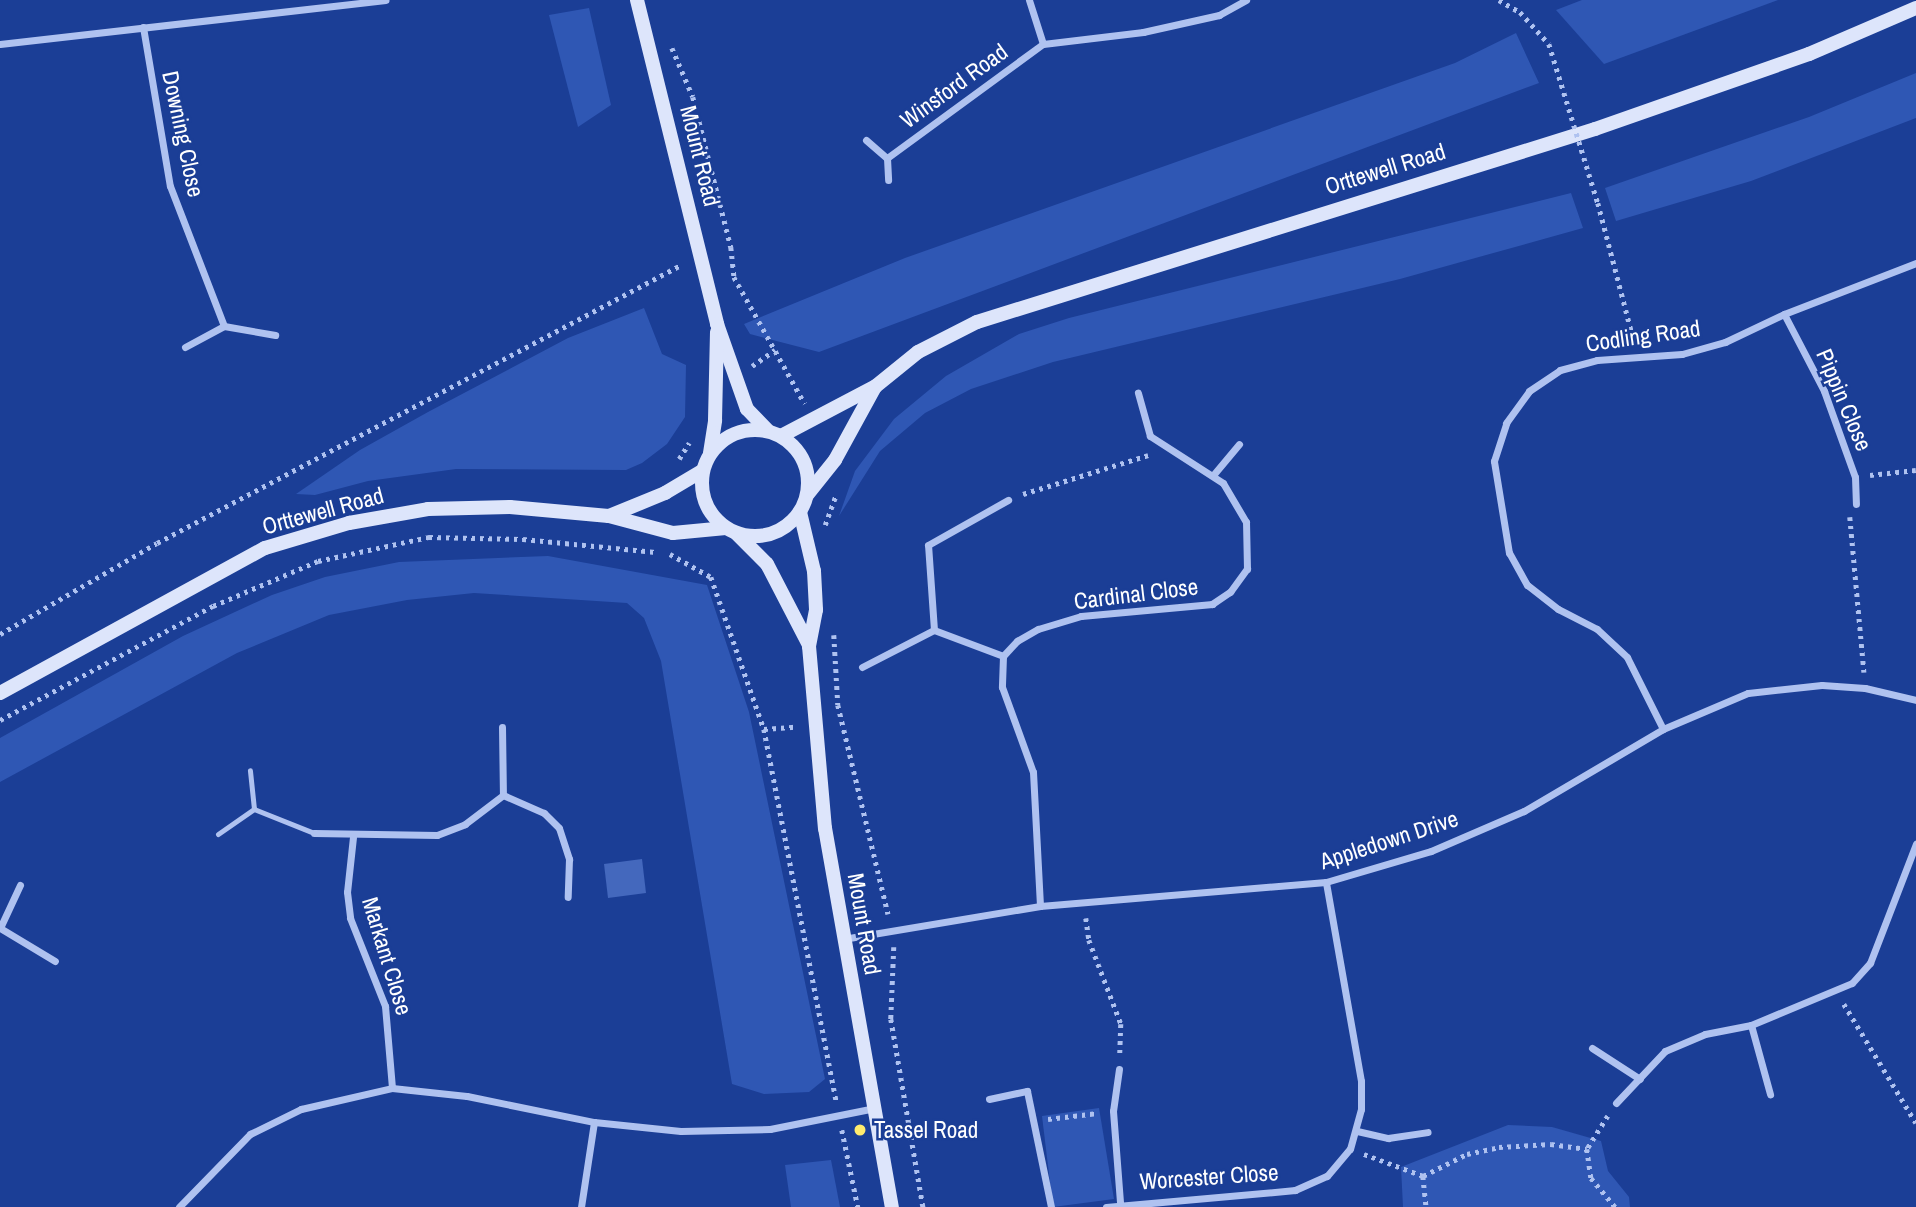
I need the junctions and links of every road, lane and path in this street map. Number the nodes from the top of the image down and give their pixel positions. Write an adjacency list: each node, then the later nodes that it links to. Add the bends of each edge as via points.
1 (386, 0): 7 (street)
2 (636, 0): 15 (street, Mount Road)
3 (1030, 0): 10 (street, Winsford Road)
4 (1247, 0): 10 (street, Winsford Road, via 1219,15 1143,33)
5 (1499, 0): 23 (path, bridge, via 1520,12 1549,44 1598,203)
6 (1916, 8): 25 (street, Orttewell Road, via 1808,54 1595,129 977,322 918,352)
7 (143, 27): 9 (street); 19 (street, Downing Close, via 170,186)
8 (668, 38): 14 (path, via 693,97)
9 (0, 44)
10 (1043, 44): 12 (street, Winsford Road)
11 (866, 140): 12 (street)
12 (887, 158): 13 (street)
13 (888, 180)
14 (731, 247): 15 (path); 22 (path, via 734,276)
15 (701, 256): 18 (street, Mount Road); 49 (path, via 157,543)
16 (1916, 263): 17 (street, Codling Road)
17 (1784, 314): 23 (street, Codling Road, via 1725,342); 38 (street, Pippin Close, via 1824,391)
18 (718, 324): 28 (street, Mount Road, via 747,410); 33 (street, Mount Road)
19 (224, 326): 20 (street); 21 (street)
20 (275, 335)
21 (185, 347)
22 (775, 351): 24 (path); 27 (path)
23 (1638, 360): 60 (street, Codling Road, via 1597,360 1560,370 1529,391 1506,423 1494,461 1509,553 1527,585 1558,609 1597,629 1628,657)
24 (746, 370)
25 (876, 386): 29 (street, Orttewell Road); 40 (street, Orttewell Road, via 835,460)
26 (1138, 393): 32 (street, Cardinal Close, via 1150,436)
27 (806, 406)
28 (767, 430): 29 (street); 33 (street, via 735,434)
29 (781, 436): 40 (street, via 804,461)
30 (692, 439): 34 (path)
31 (1239, 444): 37 (street)
32 (1172, 449): 37 (street, Cardinal Close); 41 (path, via 1046,484)
33 (710, 453): 36 (street)
34 (670, 466)
35 (1916, 470): 38 (path)
36 (702, 471): 44 (street, Orttewell Road, via 665,494); 46 (street, via 702,493 710,513)
37 (1214, 474): 51 (street, Cardinal Close, via 1246,522 1247,569 1230,592 1212,604 1081,617 1038,629)
38 (1855, 477): 42 (street, Pippin Close)
39 (840, 489): 45 (path)
40 (807, 495): 43 (street)
41 (1008, 500): 47 (street, via 928,545)
42 (1856, 504): 53 (path, via 1850,519)
43 (800, 512): 46 (street, via 773,534); 50 (street, Mount Road, via 814,571 816,610)
44 (609, 516): 46 (street, Orttewell Road, via 673,533); 54 (street, Orttewell Road, via 510,507 428,509 349,523 265,548)
45 (824, 530)
46 (732, 531): 50 (street, Mount Road, via 767,564)
47 (934, 630): 51 (street); 52 (street)
48 (834, 631): 74 (path, via 838,705)
49 (0, 634)
50 (809, 646): 75 (street, Mount Road, via 825,828)
51 (1003, 656): 72 (street, via 1002,687 1033,772)
52 (862, 667)
53 (1865, 688): 55 (street, Appledown Drive); 60 (street, Appledown Drive, via 1822,685 1748,693)
54 (0, 693)
55 (1916, 700)
56 (0, 720): 59 (path, via 213,606 318,561 429,537 523,539 669,553 701,571 711,577)
57 (502, 727): 62 (street)
58 (790, 727): 59 (path)
59 (764, 729): 88 (path)
60 (1663, 729): 68 (street, Appledown Drive, via 1524,811 1431,851)
61 (250, 770): 63 (lane)
62 (503, 795): 66 (street, via 465,824 438,835); 70 (street, via 544,813 559,828 570,871)
63 (254, 809): 64 (lane); 65 (lane)
64 (314, 833): 66 (street)
65 (218, 834)
66 (353, 837): 82 (street, Markant Close, via 347,892 350,918 385,1006)
67 (1916, 844): 77 (street, via 1870,962 1852,983)
68 (1326, 883): 71 (street, Appledown Drive); 92 (street, Worcester Close, via 1362,1082)
69 (20, 885): 73 (street)
70 (568, 897)
71 (1084, 903): 72 (street, Appledown Drive); 80 (path, via 1089,940 1121,1024)
72 (1040, 906): 74 (street, Appledown Drive)
73 (0, 928): 76 (street)
74 (892, 933): 75 (street, Appledown Drive); 102 (path, via 891,1019)
75 (842, 939): 86 (street, Mount Road)
76 (55, 961)
77 (1834, 989): 78 (street); 91 (path)
78 (1751, 1025): 81 (street, via 1705,1034 1665,1051); 83 (street)
79 (1592, 1048): 81 (street)
80 (1119, 1069): 87 (street, Worcester Close)
81 (1640, 1079): 85 (street)
82 (392, 1088): 90 (street, via 467,1096); 98 (street, via 301,1108 250,1134)
83 (1770, 1094)
84 (989, 1099): 89 (street, via 1027,1091)
85 (1616, 1103): 95 (path)
86 (875, 1108): 88 (street); 101 (street, Mount Road)
87 (1113, 1111): 89 (path); 97 (street, Worcester Close)
88 (839, 1116): 90 (street, via 770,1129 681,1131); 100 (path)
89 (1033, 1121): 103 (street)
90 (594, 1122): 99 (street)
91 (1916, 1124)
92 (1356, 1131): 93 (street, via 1388,1138); 94 (street, Worcester Close)
93 (1428, 1132)
94 (1350, 1149): 96 (path); 97 (street, Worcester Close, via 1327,1176 1295,1190 1241,1198)
95 (1587, 1149): 96 (path, via 1551,1144 1499,1147 1467,1154); 106 (path, via 1591,1178)
96 (1423, 1176): 105 (path)
97 (1120, 1203): 104 (street, Worcester Close)
98 (179, 1207)
99 (580, 1207)
100 (858, 1207)
101 (892, 1207)
102 (923, 1207)
103 (1051, 1207)
104 (1106, 1207)
105 (1426, 1207)
106 (1615, 1207)

